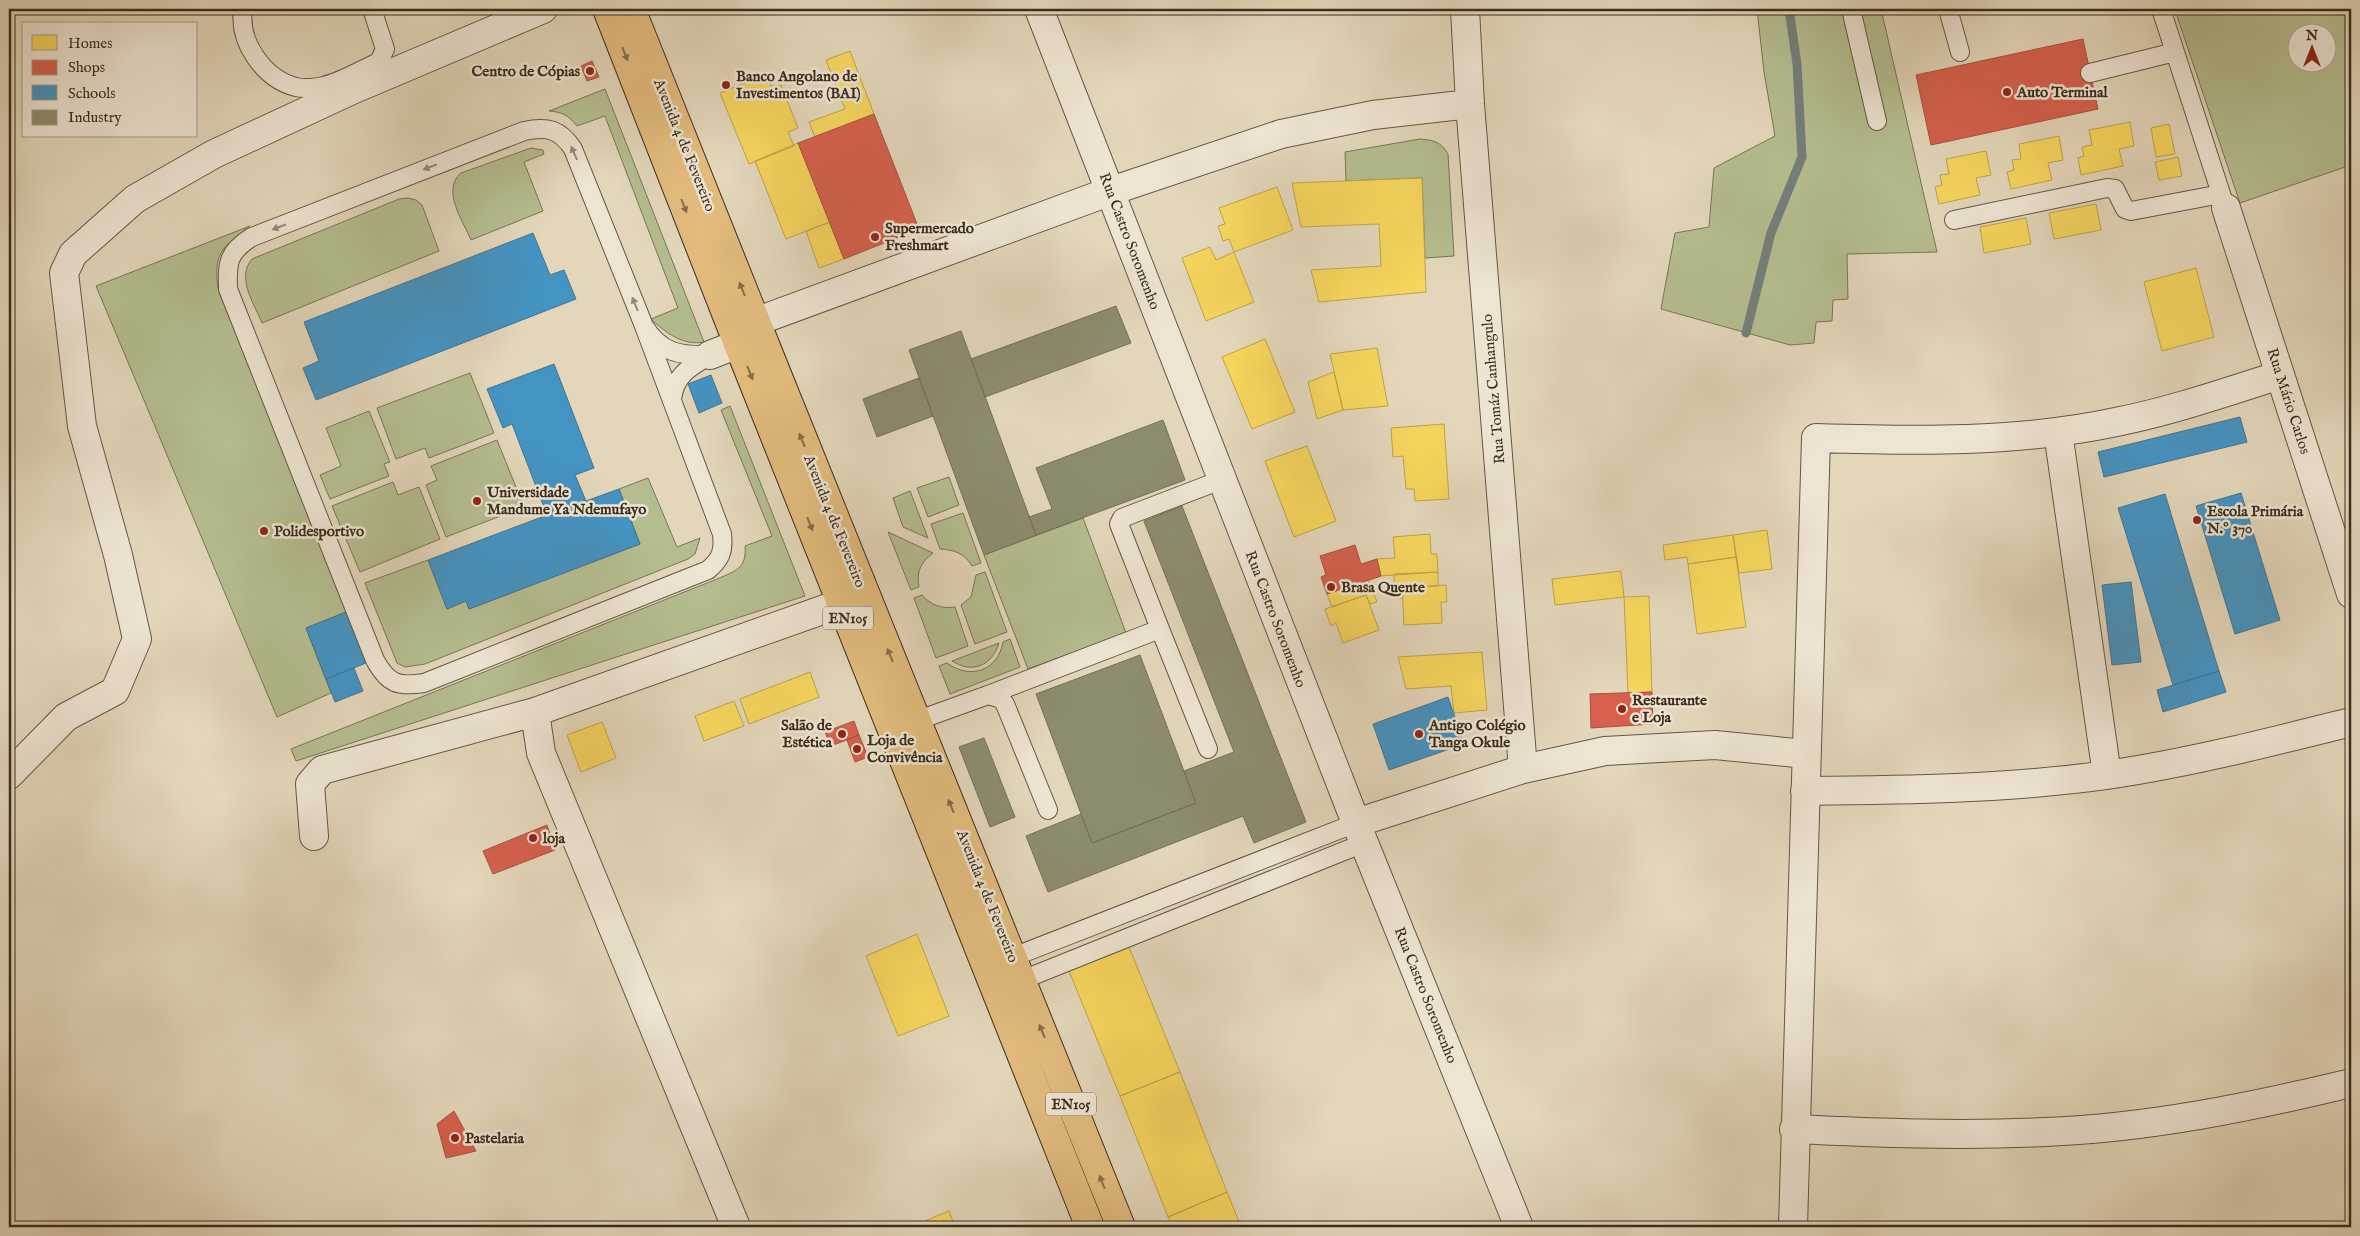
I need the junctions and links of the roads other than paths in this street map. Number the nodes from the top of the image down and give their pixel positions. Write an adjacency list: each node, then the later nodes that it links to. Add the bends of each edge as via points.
1 (243, 9): 2 (lane, via 241,22 256,60 278,80 298,88 324,86 379,62 385,50)
2 (372, 9)
3 (543, 9): 38 (street, via 352,90 214,154 135,199 73,254 64,273 82,426 138,638 114,691 66,717)
4 (607, 9): 21 (main road, Avenida 4 de Fevereiro / EN105, one-way to 21)
5 (631, 9): 19 (main road, Avenida 4 de Fevereiro / EN105, one-way to 5)
6 (1039, 9): 16 (street, Rua Castro Soromenho)
7 (1465, 9): 14 (street, Rua Tomáz Canhangulo)
8 (1851, 9): 15 (lane)
9 (1948, 9): 11 (lane)
10 (2161, 9): 12 (lane)
11 (1960, 52)
12 (2175, 52): 13 (lane); 17 (lane)
13 (2090, 72)
14 (1470, 104): 16 (street, via 1373,115 1280,134); 37 (street, Rua Tomáz Canhangulo)
15 (1877, 121)
16 (1111, 191): 19 (street); 26 (street, Rua Castro Soromenho)
17 (2223, 201): 18 (lane, via 2131,211 2125,209 2115,189 2107,188); 23 (street, Rua Mário Carlos)
18 (1954, 220)
19 (755, 322): 33 (main road, Avenida 4 de Fevereiro / EN105, one-way to 19)
20 (644, 326): 22 (lane, via 654,341 671,351 688,356); 24 (lane); 24 (lane, one-way to 24, via 573,149 566,138 555,131 540,128 524,131 252,237 236,246 230,258 228,289 375,660 393,683 424,683 708,570 718,562 723,548 722,534)
21 (738, 344): 22 (street); 29 (main road, Avenida 4 de Fevereiro / EN105, one-way to 29)
22 (710, 355): 24 (lane, via 688,367 678,377)
23 (2280, 375): 25 (street, via 2203,400 2116,422); 27 (street, Rua Mário Carlos)
24 (672, 399)
25 (2058, 432): 36 (street, via 1978,438 1816,438); 39 (street)
26 (1221, 480): 30 (lane, via 1122,518 1119,524); 42 (street, Rua Castro Soromenho)
27 (2343, 543): 28 (street, Rua Mário Carlos)
28 (2351, 594)
29 (842, 603): 32 (street); 48 (main road, Avenida 4 de Fevereiro / EN105)
30 (1160, 629): 31 (lane); 35 (lane)
31 (988, 695): 33 (lane); 41 (lane, via 1001,699 1005,704)
32 (535, 712): 43 (street, via 322,770 310,784); 47 (street, via 541,753)
33 (916, 721): 44 (main road, Avenida 4 de Fevereiro / EN105, one-way to 33)
34 (2351, 722): 39 (street, via 2193,759)
35 (1208, 749)
36 (1806, 754): 37 (street, via 1715,745 1605,751); 40 (street)
37 (1523, 769): 42 (street)
38 (9, 775)
39 (2107, 775): 40 (street, via 1918,790)
40 (1804, 791): 46 (street)
41 (1048, 810)
42 (1360, 833): 44 (lane); 44 (lane); 50 (street, Rua Castro Soromenho)
43 (314, 836)
44 (1018, 969): 49 (main road, Avenida 4 de Fevereiro / EN105, one-way to 44)
45 (2351, 1083): 46 (street, via 2255,1106 2143,1124 2046,1132 1919,1134)
46 (1794, 1129): 51 (street)
47 (736, 1227)
48 (1090, 1227)
49 (1120, 1227)
50 (1519, 1227)
51 (1793, 1227)

